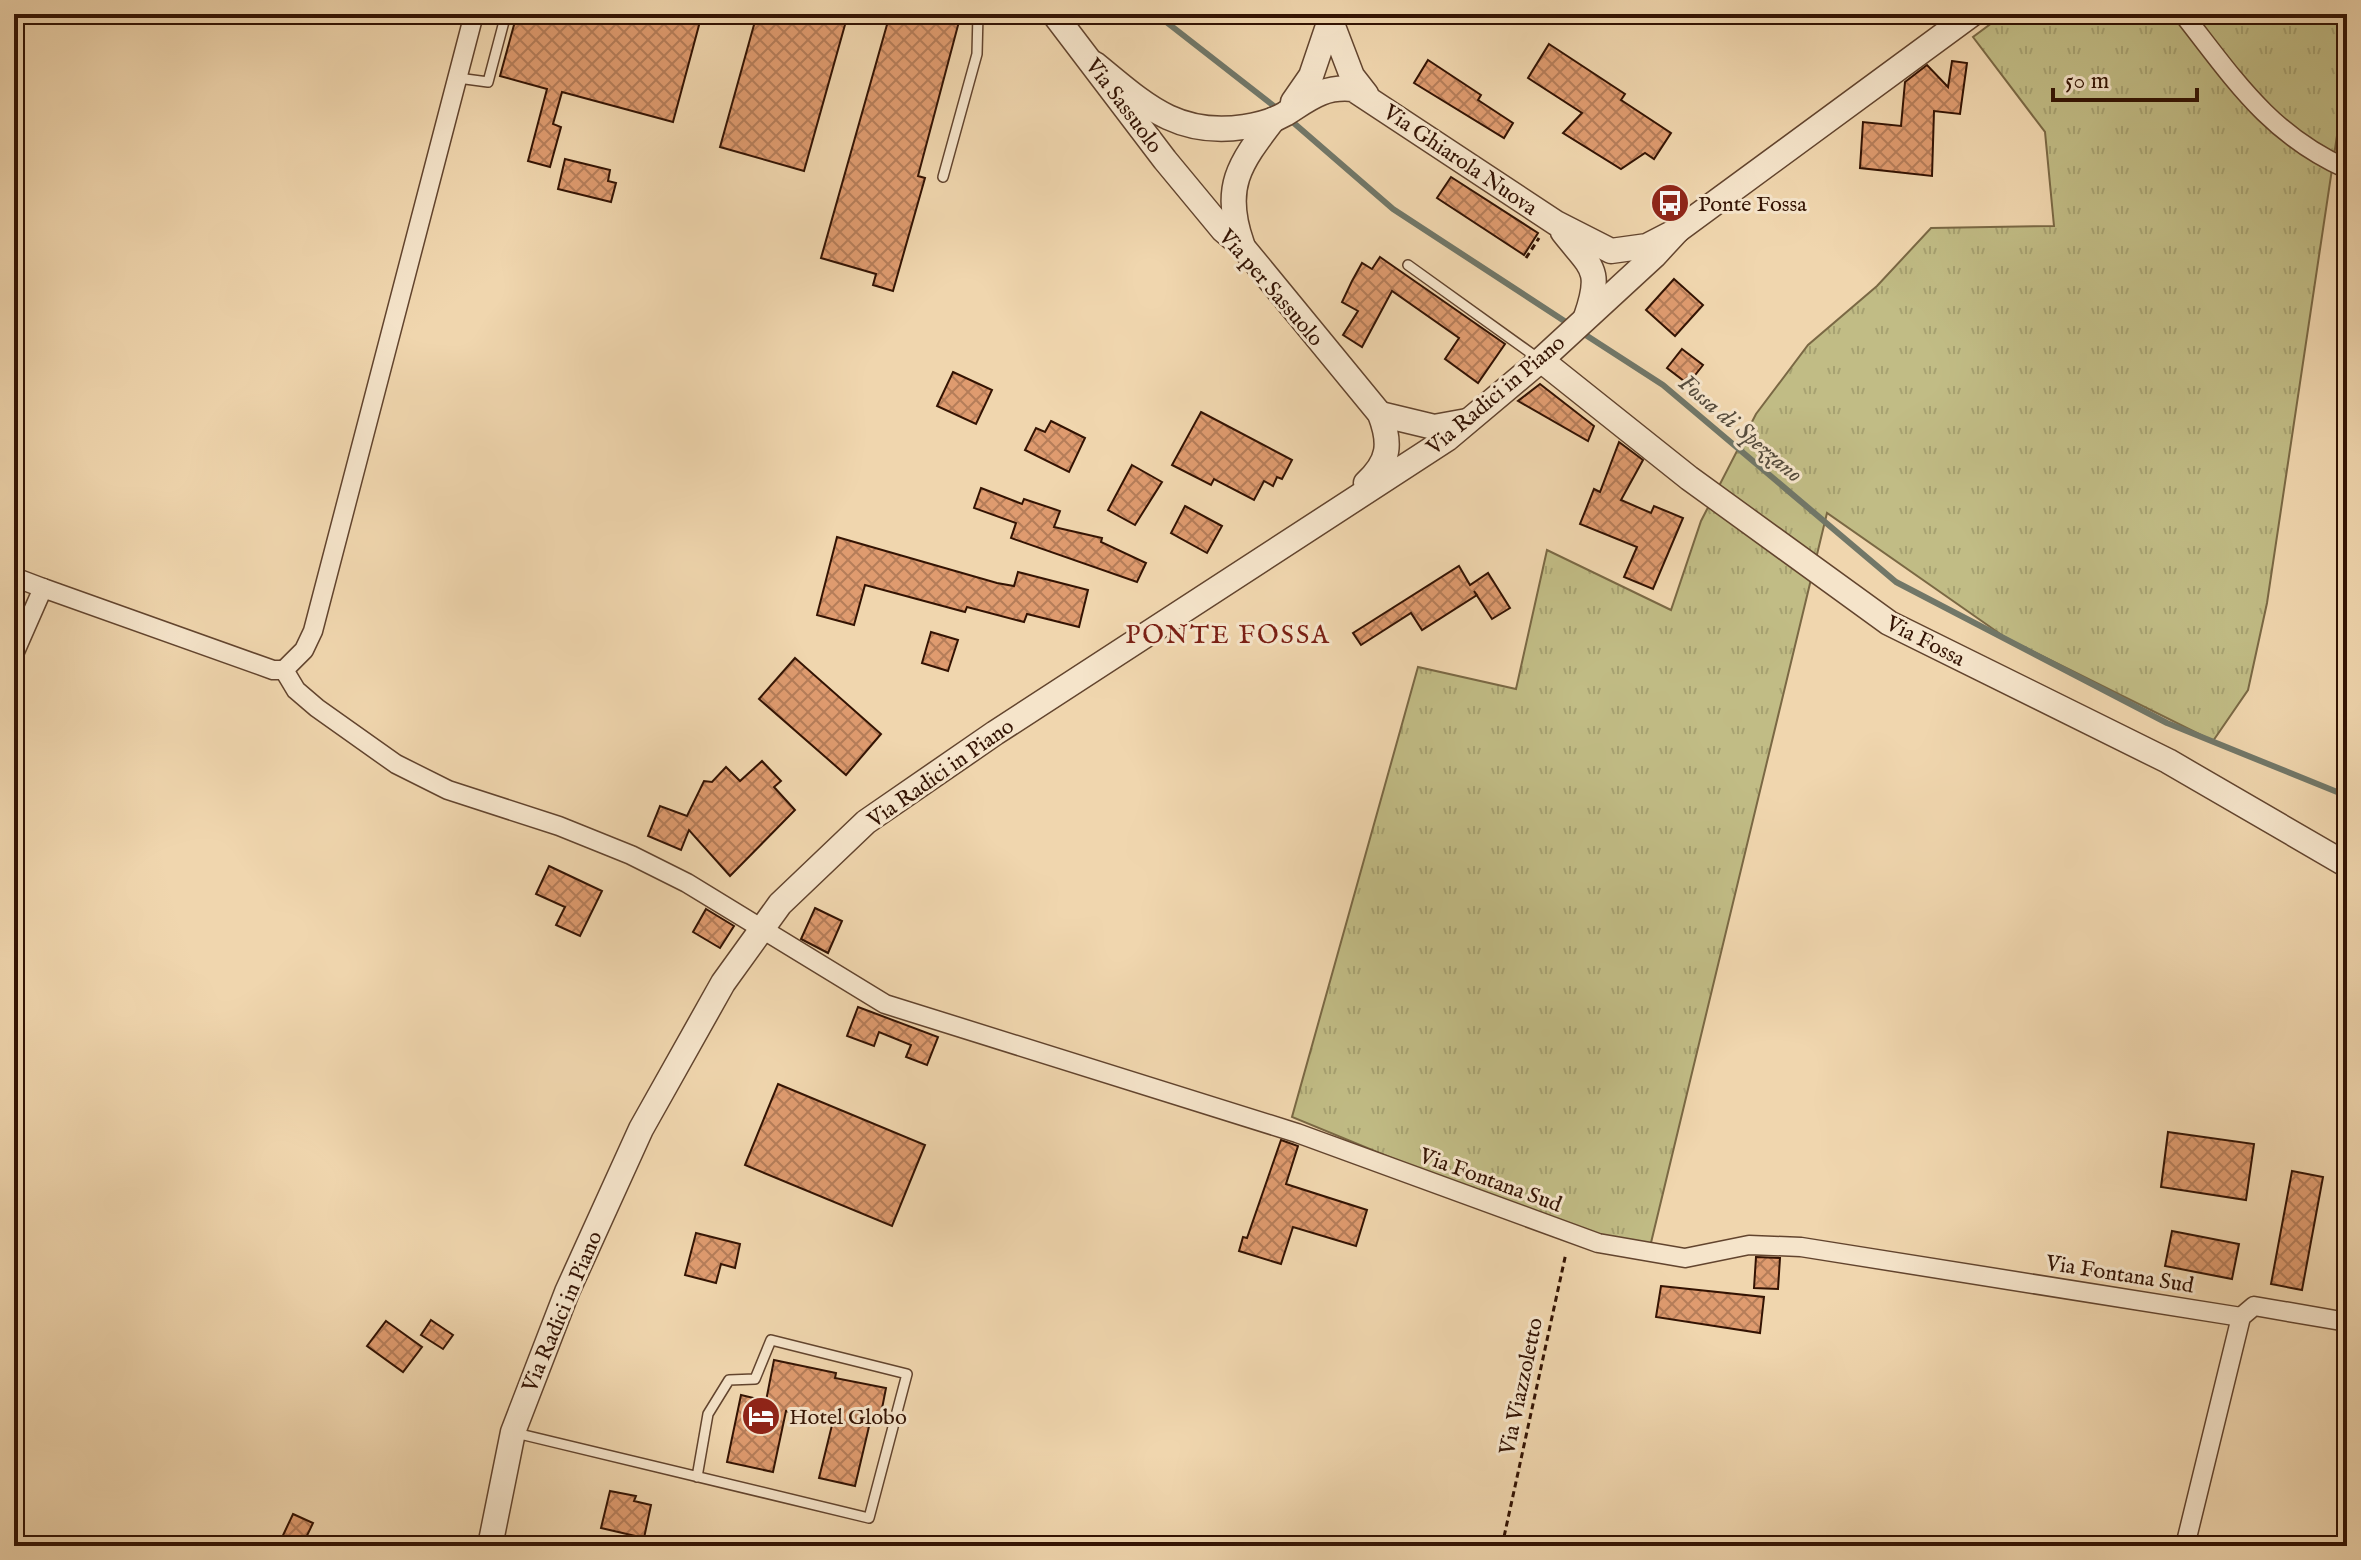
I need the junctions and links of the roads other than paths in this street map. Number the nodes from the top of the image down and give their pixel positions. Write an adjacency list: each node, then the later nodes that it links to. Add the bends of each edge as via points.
1 (474, 14): 9 (street)
2 (506, 14): 9 (lane, via 488,82)
3 (977, 14): 15 (lane, via 977,54)
4 (1054, 14): 8 (street, Via Sassuolo)
5 (1972, 14): 17 (street)
6 (2183, 14): 14 (street, via 2259,111 2313,154)
7 (1331, 18): 10 (street); 11 (street, via 1352,76)
8 (1095, 64): 12 (street, via 1139,100 1184,125 1219,130); 13 (street, Via Sassuolo)
9 (457, 78): 28 (street, via 313,631 304,650)
10 (1309, 90): 11 (street, via 1336,87); 12 (street)
11 (1366, 94): 16 (street, Via Ghiarola Nuova)
12 (1268, 123): 18 (street, via 1238,169 1234,185 1232,216)
13 (1165, 160): 18 (street, Via per Sassuolo)
14 (2347, 169)
15 (943, 177)
16 (1556, 223): 17 (street, via 1620,253); 20 (street, via 1592,268)
17 (1678, 230): 20 (street, Via Radici in Piano)
18 (1242, 246): 22 (street, Via per Sassuolo)
19 (1408, 265): 21 (lane)
20 (1592, 308): 21 (street, Via Radici in Piano)
21 (1541, 360): 23 (street, Via Radici in Piano); 29 (street, Via Fossa, via 1689,478 1889,623 2168,761)
22 (1380, 414): 23 (street, via 1434,427); 24 (street, via 1388,454 1379,471)
23 (1469, 421): 24 (street, Via Radici in Piano)
24 (1341, 506): 30 (street, Via Radici in Piano, via 866,822 780,904)
25 (14, 577): 26 (street)
26 (43, 588): 27 (street); 28 (street)
27 (14, 654)
28 (284, 670): 30 (street, Via Fontana Sud, via 296,690 317,708 396,764 448,790 631,855)
29 (2347, 865)
30 (761, 930): 31 (street, Via Fontana Sud, via 885,1004 1297,1133 1598,1243 1685,1258 1749,1245 1801,1247); 33 (street, Via Radici in Piano, via 723,983 641,1129 567,1292)
31 (2241, 1317): 32 (street, Via Fontana Sud, via 2254,1306); 36 (street)
32 (2347, 1322)
33 (513, 1432): 34 (lane); 35 (street, Via Radici in Piano)
34 (697, 1477): 34 (lane, via 869,1518 907,1374 771,1340 755,1379 729,1380 708,1414)
35 (490, 1546)
36 (2185, 1546)

